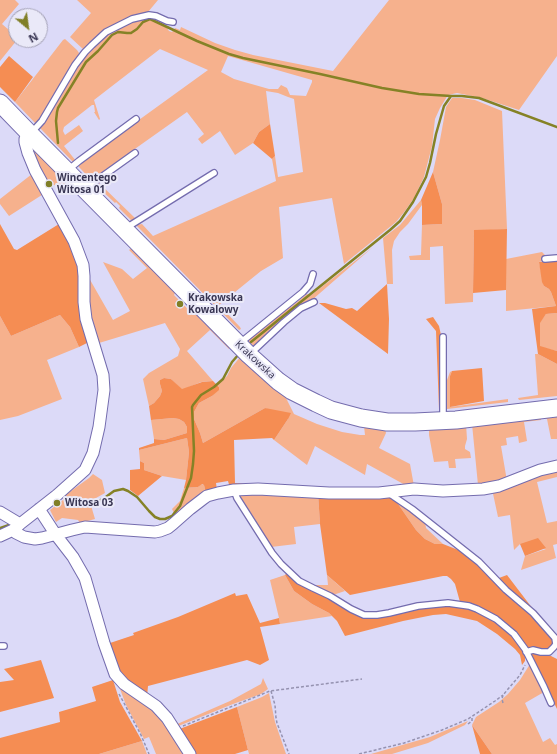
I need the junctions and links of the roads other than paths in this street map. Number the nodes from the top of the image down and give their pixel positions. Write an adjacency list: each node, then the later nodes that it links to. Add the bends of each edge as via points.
1 (174, 22): 4 (lane, via 149,15 132,19 106,32 75,65 42,120)
2 (0, 103): 4 (main road, Krakowska)
3 (136, 119): 6 (lane)
4 (30, 134): 6 (main road, Krakowska); 21 (street, via 25,139 28,153 74,241 83,265 86,318 103,375 104,390 93,453 85,470)
5 (135, 153): 8 (lane)
6 (67, 171): 8 (main road, Krakowska)
7 (214, 173): 9 (lane)
8 (84, 189): 9 (main road, Krakowska)
9 (124, 229): 15 (main road, Krakowska)
10 (545, 258): 11 (lane)
11 (557, 258)
12 (313, 274): 15 (lane, via 304,292)
13 (314, 302): 15 (lane, via 301,308)
14 (443, 337): 17 (lane)
15 (243, 350): 17 (main road, Krakowska, via 292,391 331,410 387,422)
16 (557, 408): 17 (main road, Krakowska)
17 (443, 420)
18 (557, 466): 20 (street, via 500,486 483,489 414,489)
19 (234, 490): 20 (street); 24 (street, via 207,496 168,528 160,531 85,527); 26 (lane, via 281,564 299,581 351,610 369,615 439,603 469,606 488,614 504,625 514,634)
20 (389, 492): 26 (lane, via 479,562 533,613 555,638 556,644 549,652)
21 (39, 509): 23 (street); 24 (street)
22 (0, 512): 23 (street)
23 (16, 527): 24 (street, via 16,533 24,537 35,539); 25 (street)
24 (56, 535): 28 (street, via 85,578 116,677 156,706 167,718)
25 (0, 536)
26 (526, 652): 27 (lane)
27 (551, 703)
28 (190, 754)

